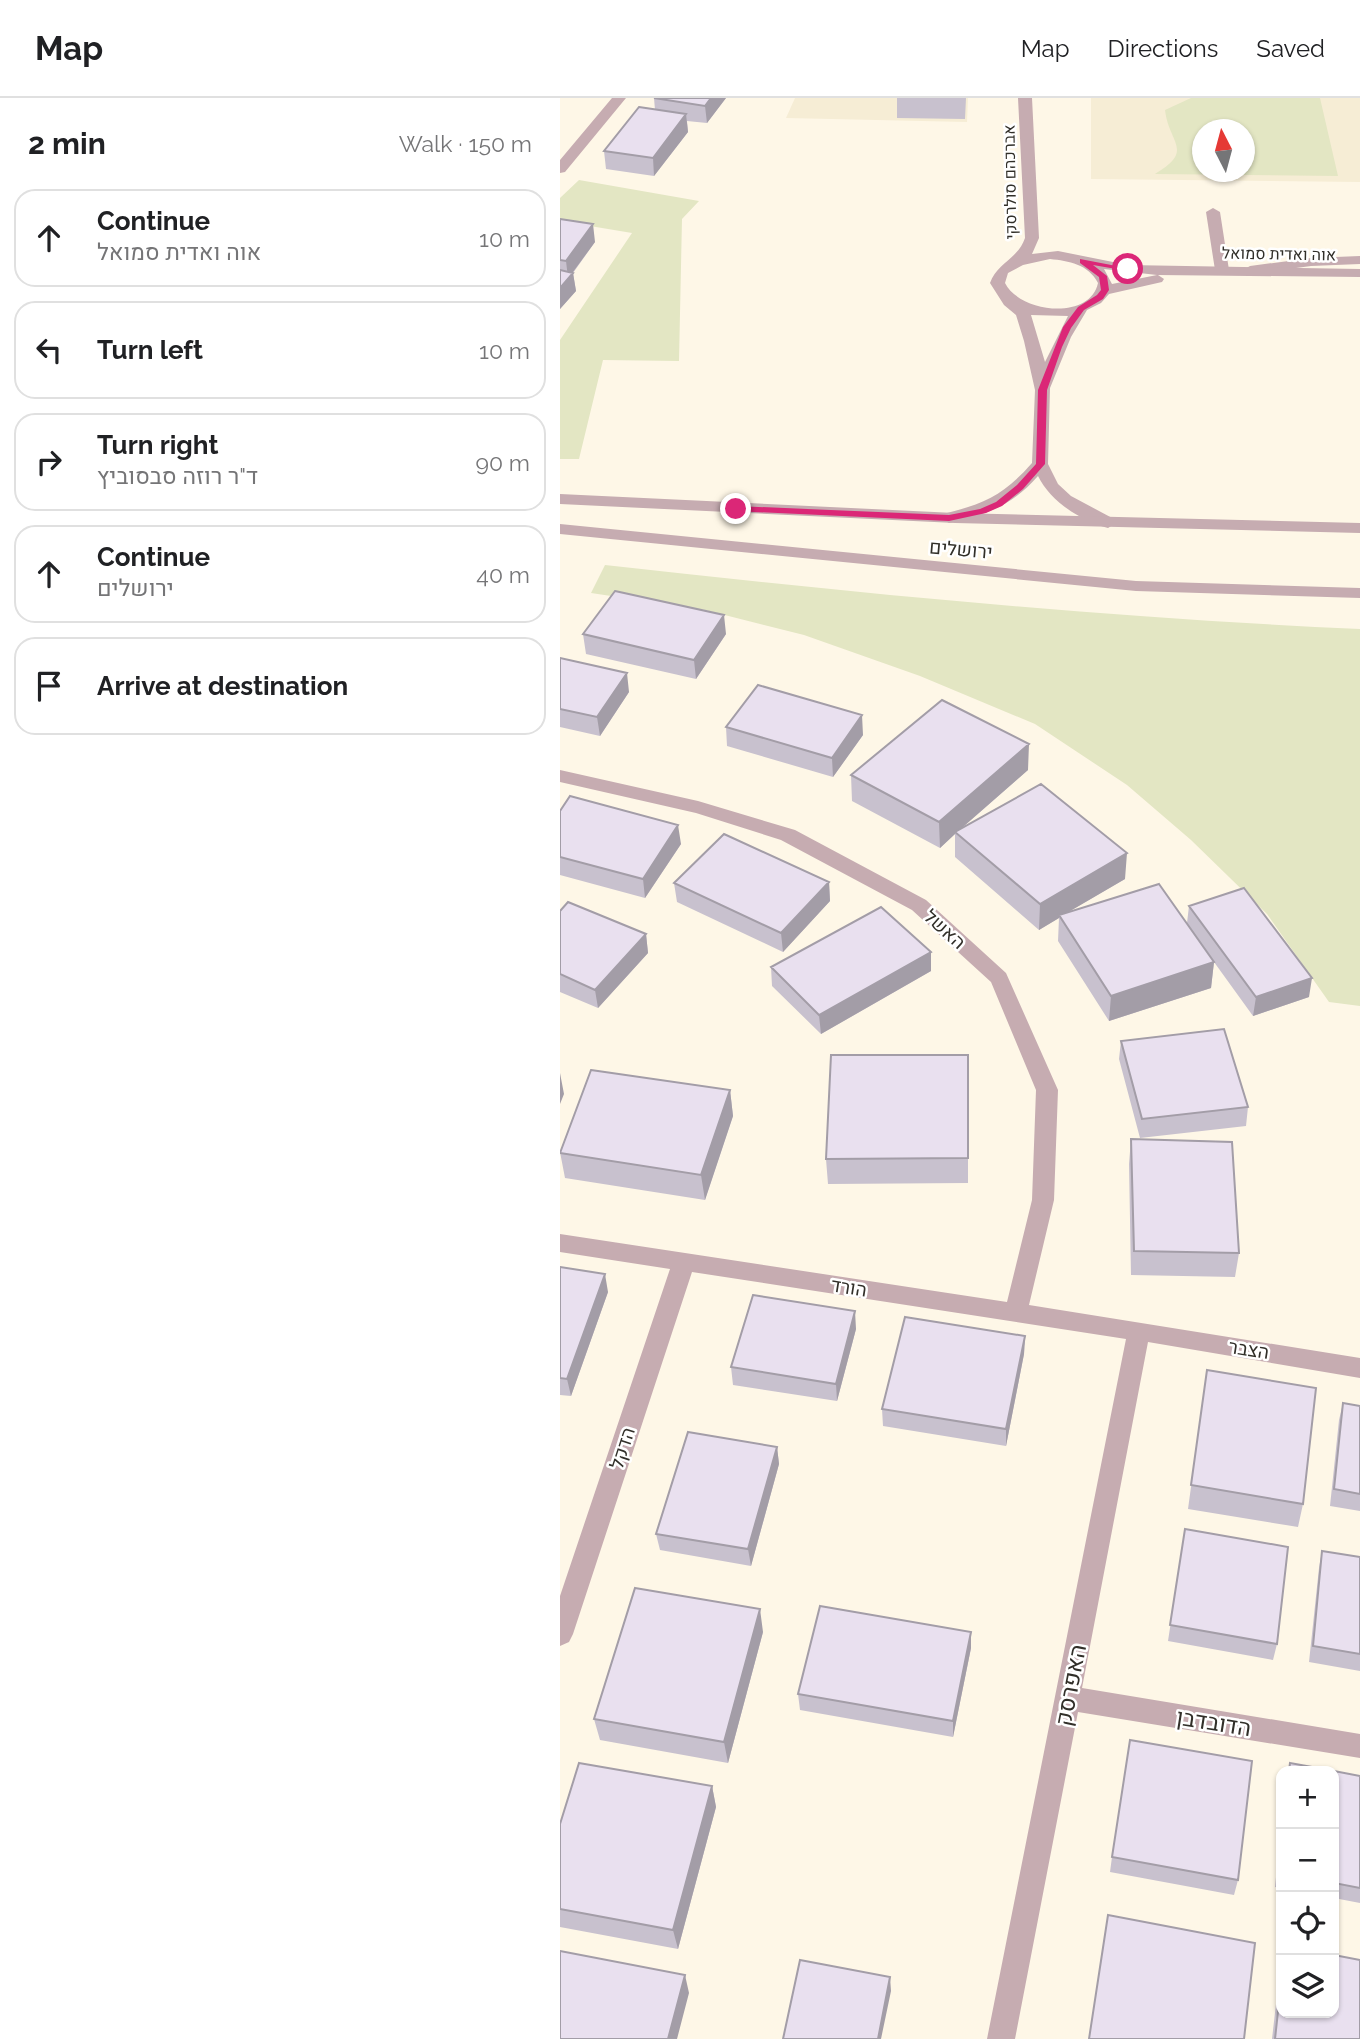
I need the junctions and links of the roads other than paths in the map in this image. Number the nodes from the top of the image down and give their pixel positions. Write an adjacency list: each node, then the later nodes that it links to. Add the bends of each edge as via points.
1 (619, 98): 3 (street)
2 (1025, 98): 6 (street, אברכהם סולרסקי, via 1032,238)
3 (560, 169)
4 (1213, 212): 8 (street)
5 (1360, 260): 9 (street)
6 (1018, 261): 7 (street, אוה ואדית סמואל, via 1050,255); 13 (street, אברכהם סולרסקי, via 998,275 996,285)
7 (1083, 261): 10 (street, אוה ואדית סמואל, via 1128,269); 12 (street, via 1103,276)
8 (1222, 270): 9 (street, אוה ואדית סמואל); 10 (street, אוה ואדית סמואל)
9 (1250, 270): 11 (street, אוה ואדית סמואל)
10 (1197, 272): 12 (street, אוה ואדית סמואל)
11 (1360, 273)
12 (1105, 290): 14 (street)
13 (1009, 302): 14 (street, via 1040,312); 15 (street, אברכהם סולרסקי, via 1023,313)
14 (1081, 309): 15 (street, via 1062,337)
15 (1043, 390): 16 (street)
16 (1040, 464): 18 (street, via 999,504); 19 (street, via 1051,486 1065,500)
17 (560, 499): 18 (street, ירושלים)
18 (949, 518): 19 (street, ירושלים)
19 (1108, 523): 20 (street, ירושלים)
20 (1360, 528)
21 (560, 529): 22 (street, ירושלים, via 1136,586)
22 (1360, 593)
23 (560, 776): 26 (street, האשל, via 698,807 788,835 919,905 999,978 1047,1090 1043,1200)
24 (560, 1243): 25 (street, הורד)
25 (684, 1262): 26 (street, הורד); 29 (street, הדקל)
26 (1016, 1312): 27 (street, הורד)
27 (1139, 1331): 28 (street, הצבר); 30 (street, האפרסק)
28 (1360, 1368)
29 (560, 1634)
30 (1067, 1698): 31 (street, הדובדבן); 32 (street, האפרסק)
31 (1360, 1746)
32 (1001, 2039)

